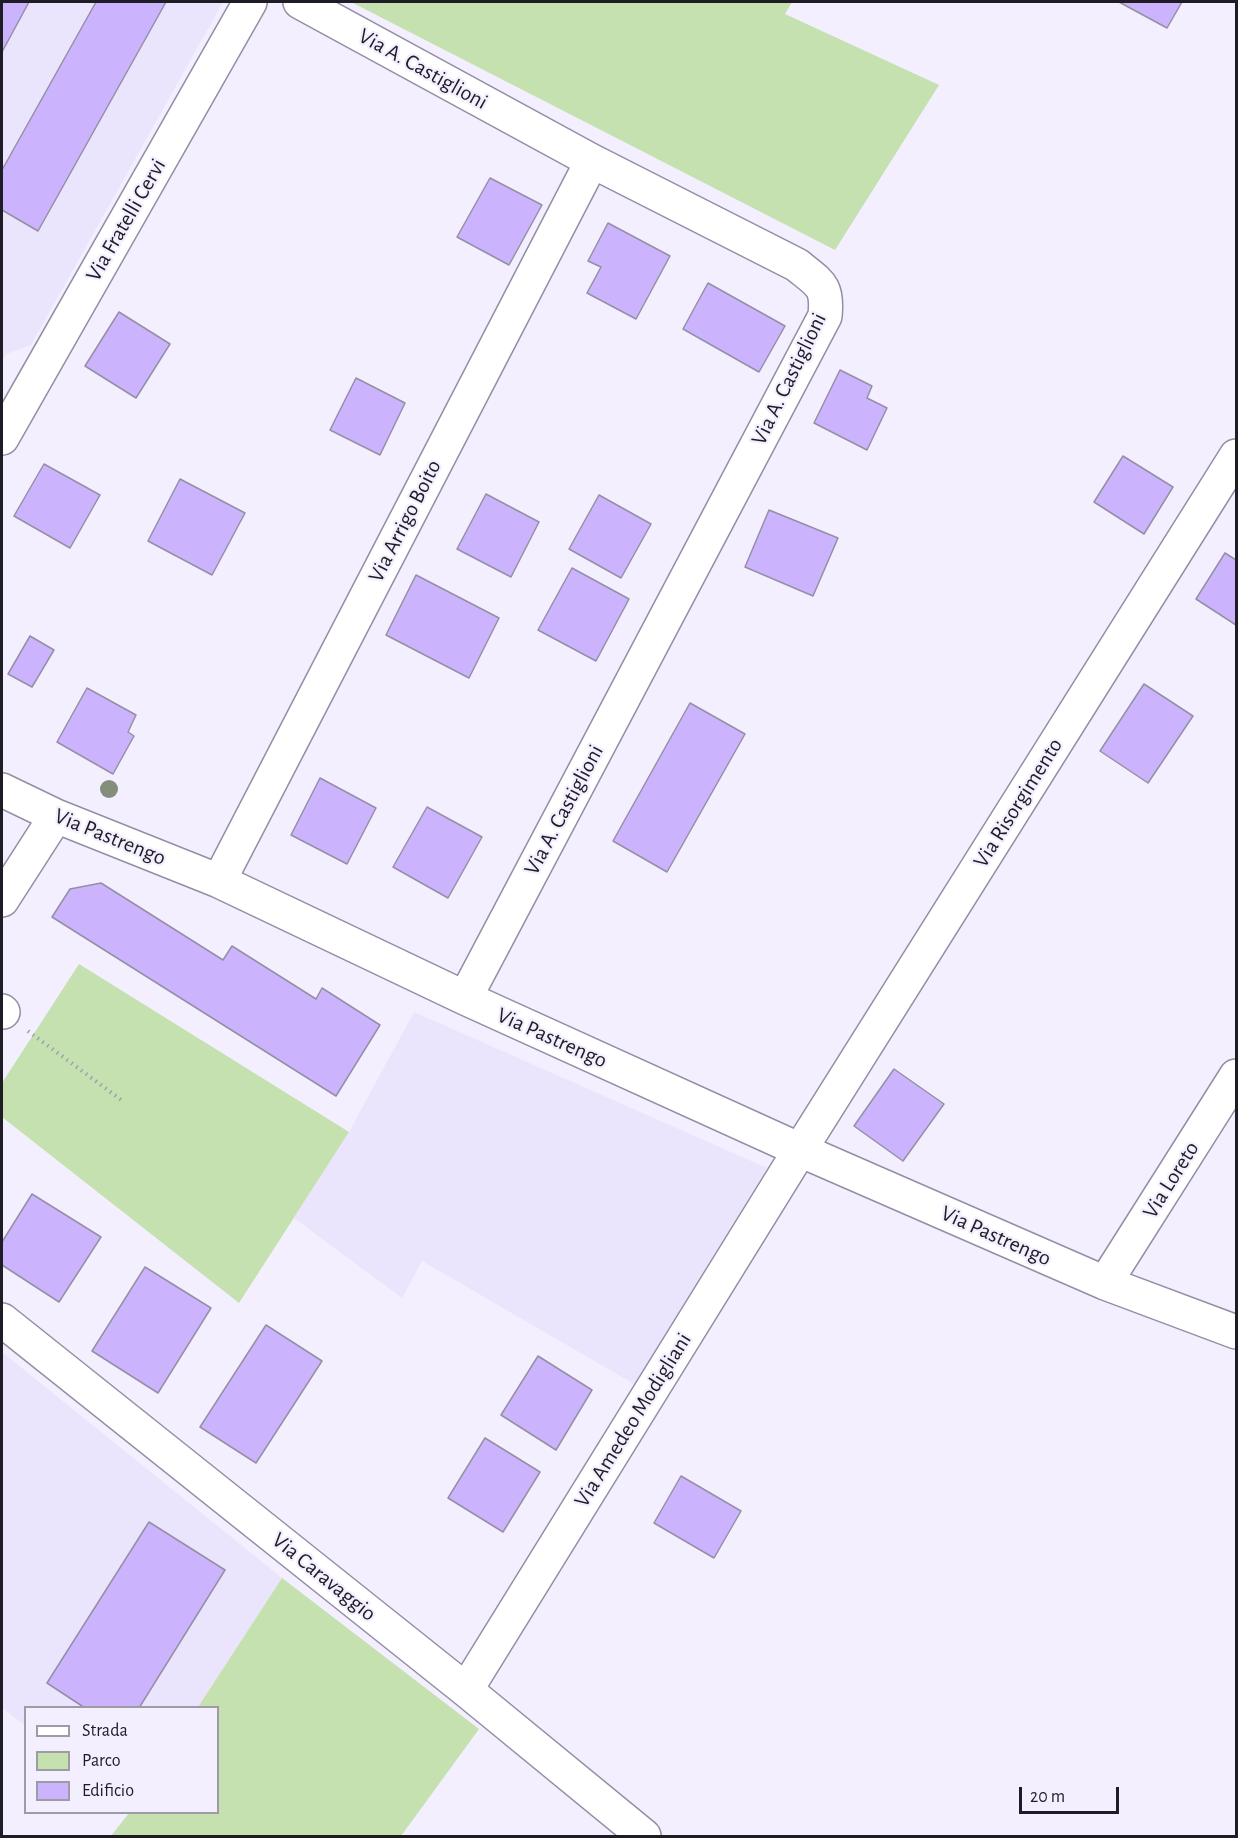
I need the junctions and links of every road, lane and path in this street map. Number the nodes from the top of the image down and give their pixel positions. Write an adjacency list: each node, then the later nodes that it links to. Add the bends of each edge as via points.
1 (250, 2): 4 (street, Via Fratelli Cervi)
2 (300, 2): 3 (street, Via A. Castiglioni)
3 (592, 160): 8 (street, Via Arrigo Boito); 10 (street, Via A. Castiglioni, via 797,265 821,284 827,298 825,316)
4 (2, 438)
5 (1236, 456): 14 (street, Via Risorgimento)
6 (2, 790): 7 (street, Via Pastrengo)
7 (56, 816): 8 (street, Via Pastrengo); 9 (street)
8 (219, 881): 10 (street, Via Pastrengo)
9 (2, 900)
10 (465, 998): 14 (street, Via Pastrengo)
11 (2, 1012): 13 (path)
12 (1236, 1076): 15 (street, Via Loreto)
13 (124, 1102)
14 (800, 1150): 15 (street, Via Pastrengo); 18 (street, Via Amedeo Modigliani)
15 (1105, 1283): 17 (street, Via Pastrengo)
16 (2, 1320): 18 (street, Via Caravaggio)
17 (1236, 1332)
18 (466, 1690): 19 (street, Via Caravaggio)
19 (644, 1836)

